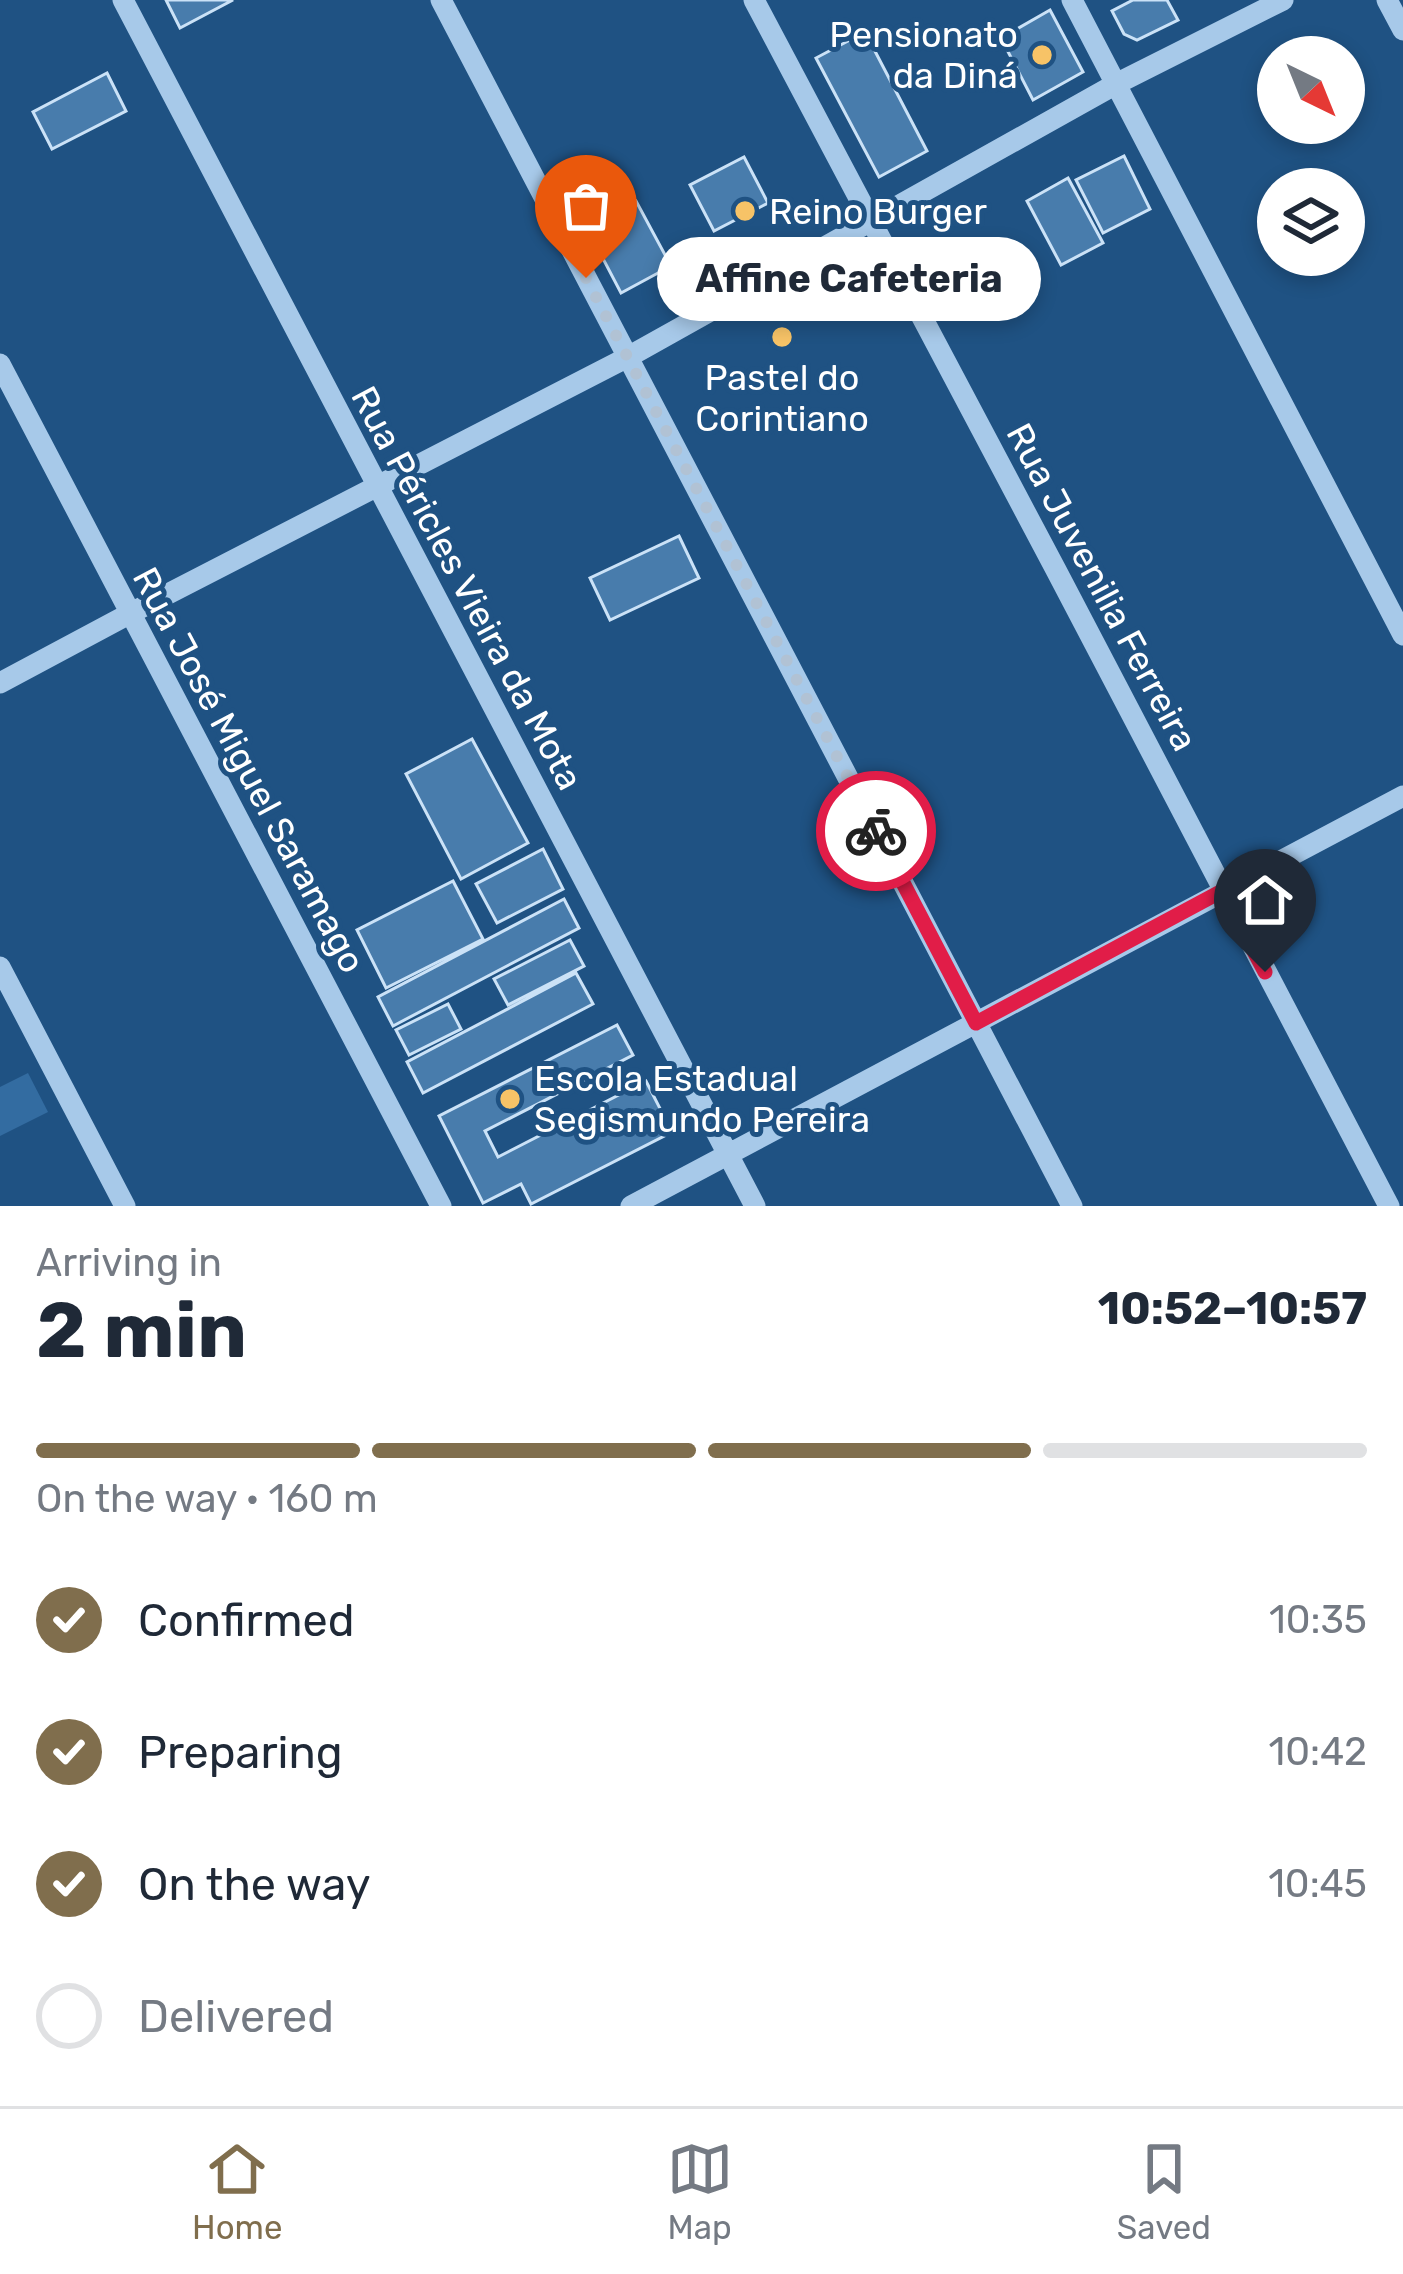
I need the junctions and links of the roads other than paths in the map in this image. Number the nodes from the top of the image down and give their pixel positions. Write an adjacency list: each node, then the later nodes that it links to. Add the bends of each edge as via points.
1 (123, 0): 12 (street, Rua Péricles Vieira da Mota)
2 (441, 0): 10 (street)
3 (754, 0): 9 (street, Rua Juvenilia Ferreira)
4 (1072, 0): 8 (street)
5 (1283, 0): 8 (street)
6 (1388, 0): 7 (street)
7 (1403, 30)
8 (1116, 84): 9 (street); 14 (street)
9 (871, 220): 10 (street); 17 (street, Rua Juvenilia Ferreira)
10 (628, 357): 12 (street); 19 (street)
11 (0, 364): 13 (street, Rua José Miguel Saramago)
12 (377, 488): 13 (street); 20 (street, Rua Péricles Vieira da Mota)
13 (128, 614): 15 (street); 22 (street, Rua José Miguel Saramago)
14 (1403, 634)
15 (0, 683)
16 (1403, 796): 17 (street)
17 (1222, 891): 19 (street); 26 (street, Rua Juvenilia Ferreira)
18 (0, 967): 21 (street)
19 (976, 1023): 20 (street); 25 (street)
20 (728, 1154): 23 (street); 24 (street, Rua Péricles Vieira da Mota)
21 (124, 1206)
22 (441, 1206)
23 (631, 1206)
24 (755, 1206)
25 (1072, 1206)
26 (1389, 1206)

